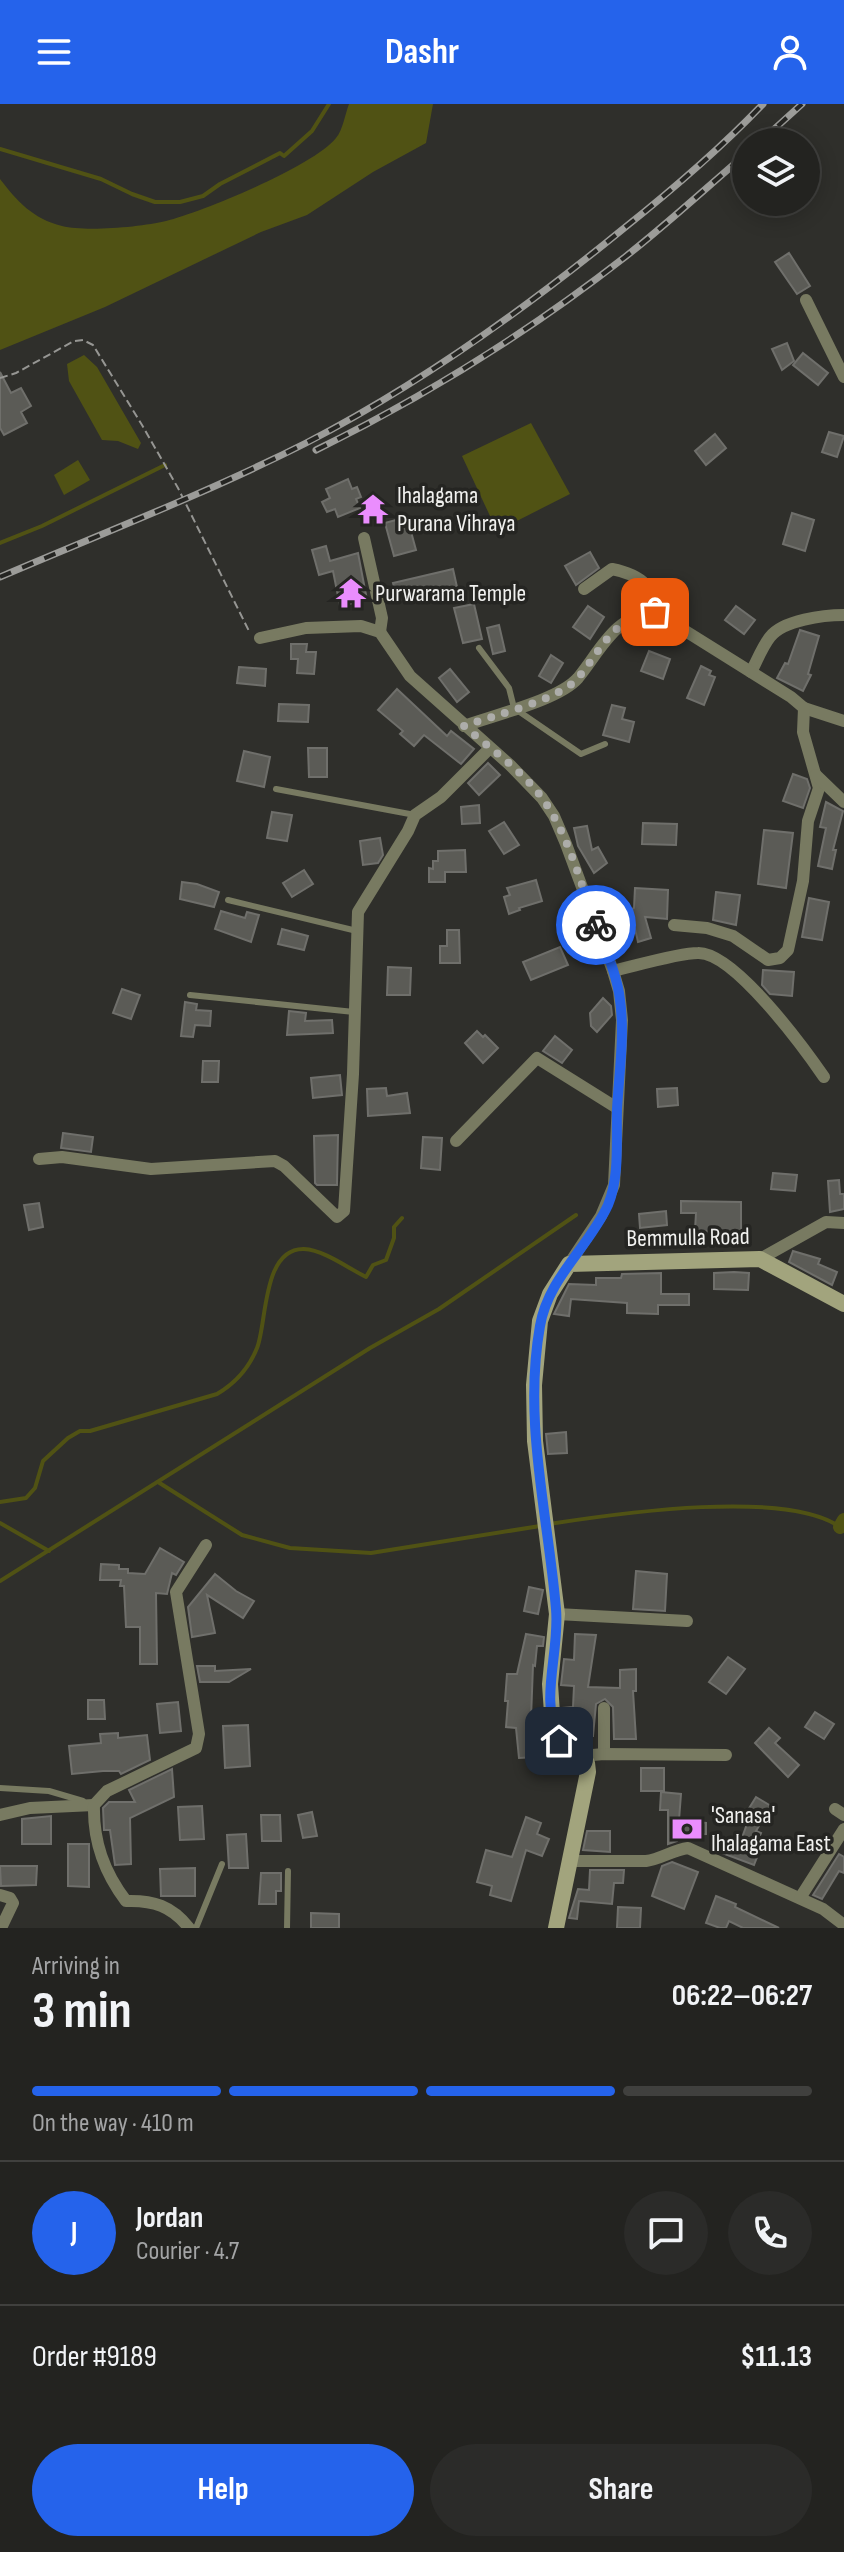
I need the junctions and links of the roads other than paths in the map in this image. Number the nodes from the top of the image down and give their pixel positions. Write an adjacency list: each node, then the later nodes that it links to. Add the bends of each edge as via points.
1 (806, 300): 2 (street)
2 (844, 377)
3 (364, 538): 7 (street, via 382,618)
4 (584, 589): 5 (street, via 612,569 628,572 652,590)
5 (655, 612): 10 (street); 11 (street, via 637,614 608,637 567,687)
6 (844, 615): 10 (street, via 821,615 772,634)
7 (380, 632): 8 (street, via 361,626 306,628); 14 (street, via 410,676)
8 (260, 638)
9 (479, 648): 11 (lane, via 509,688)
10 (751, 672): 12 (street)
11 (514, 708): 14 (street); 15 (lane, via 581,754)
12 (804, 708): 13 (street); 17 (street, via 803,732)
13 (844, 721)
14 (464, 726): 16 (street)
15 (605, 744)
16 (490, 748): 20 (street); 24 (street, via 531,784 554,816)
17 (816, 775): 19 (street); 22 (street, via 819,788 808,821 803,881 788,950 768,960 733,936)
18 (276, 789): 20 (lane)
19 (844, 802)
20 (415, 815): 23 (street, via 358,912)
21 (228, 900): 23 (lane)
22 (674, 925)
23 (357, 931): 26 (street)
24 (613, 971): 27 (street, via 700,952 720,959 778,1015); 28 (street, via 622,1020)
25 (190, 995): 26 (lane)
26 (354, 1012): 30 (street, via 344,1211 337,1217 275,1161 151,1169 62,1157)
27 (824, 1077)
28 (617, 1108): 29 (street, via 537,1058); 33 (street, via 614,1185 601,1216)
29 (456, 1141)
30 (39, 1159)
31 (844, 1223): 32 (street, via 826,1222)
32 (760, 1259): 33 (street, Bemmulla Road); 34 (street, Bemmulla Road)
33 (569, 1264): 36 (street, via 550,1294 536,1352 535,1441)
34 (844, 1304)
35 (206, 1545): 43 (street, via 176,1592 199,1734 196,1748 107,1791)
36 (557, 1614): 37 (street); 41 (street, via 550,1684 553,1728 559,1741)
37 (687, 1621)
38 (604, 1708): 39 (street)
39 (604, 1754): 40 (street); 41 (street)
40 (726, 1755)
41 (581, 1756): 46 (street, via 587,1763 588,1784)
42 (0, 1788): 43 (lane, via 49,1791)
43 (94, 1805): 44 (street); 53 (street, via 99,1854 126,1901 163,1905)
44 (0, 1815)
45 (844, 1829): 50 (street)
46 (570, 1861): 50 (street, via 657,1860 688,1848); 56 (street)
47 (222, 1864): 54 (lane)
48 (288, 1871): 55 (lane)
49 (0, 1895): 52 (street, via 13,1903)
50 (800, 1898): 51 (street)
51 (844, 1925)
52 (1, 1928)
53 (189, 1928)
54 (196, 1928)
55 (287, 1928)
56 (556, 1928)

